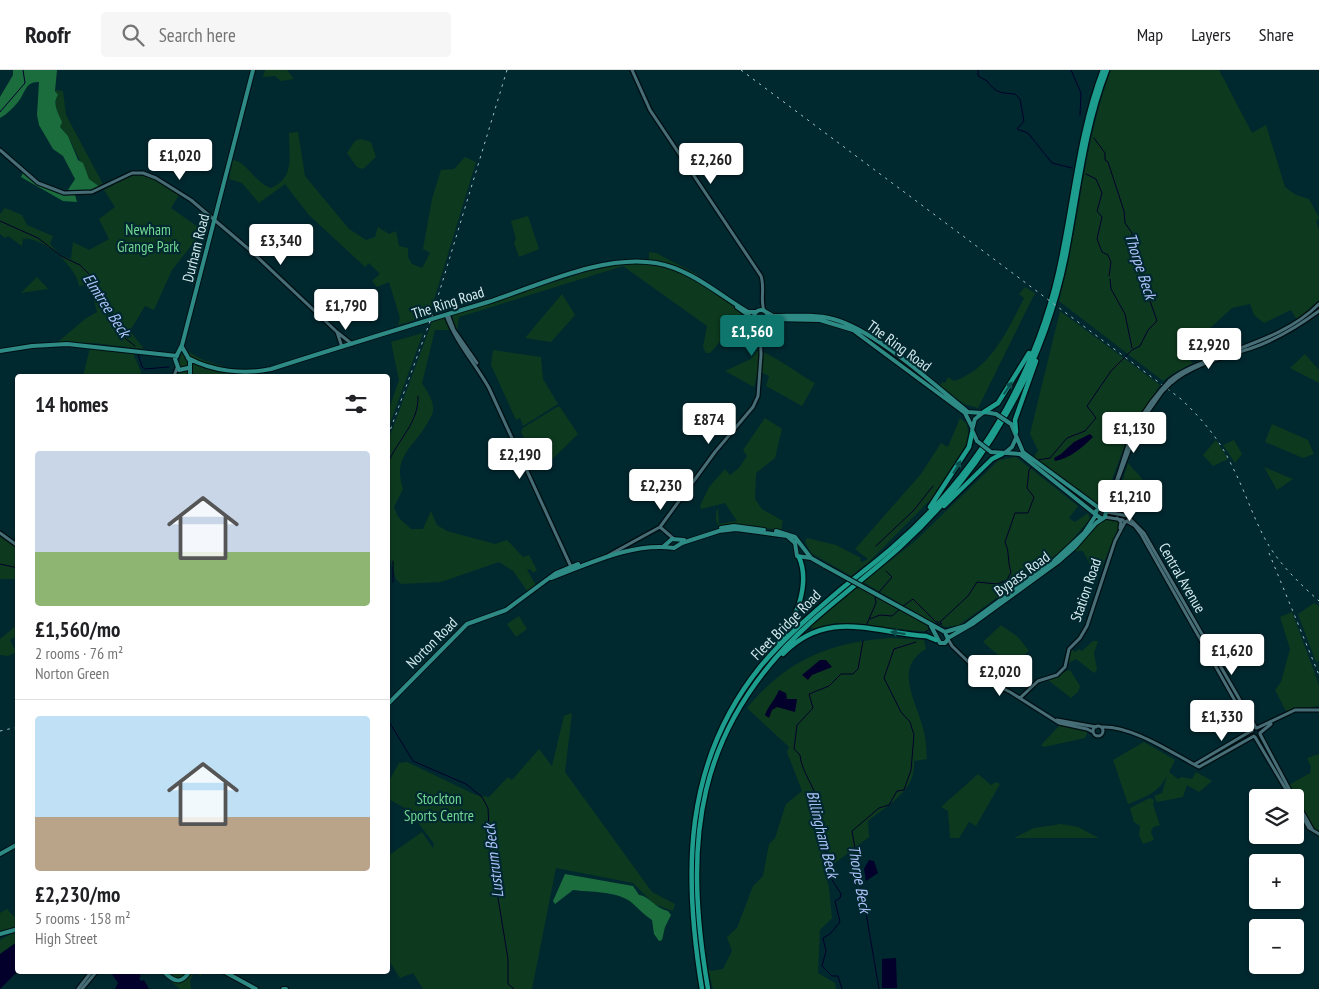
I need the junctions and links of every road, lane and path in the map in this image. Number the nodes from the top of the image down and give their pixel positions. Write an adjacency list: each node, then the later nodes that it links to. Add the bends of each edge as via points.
1 (253, 70): 5 (main road, Durham Road)
2 (632, 70): 7 (street, via 650,110 761,276)
3 (1105, 70): 15 (highway, via 1088,120 1060,265); 17 (highway, via 1091,121 1061,278)
4 (0, 150): 5 (street, via 38,183 64,193 92,192 128,174 148,174 185,195)
5 (215, 220): 18 (street); 20 (main road, Durham Road)
6 (732, 302): 9 (main road, via 748,312); 12 (main road, The Ring Road, via 681,270 657,263 621,262 571,274); 13 (main road)
7 (762, 304): 9 (street); 11 (street)
8 (1319, 304): 32 (street, via 1288,327 1195,365)
9 (757, 311): 11 (main road, The Ring Road); 13 (main road)
10 (1319, 311): 32 (street, via 1260,345 1194,369)
11 (765, 312): 14 (main road); 34 (main road, The Ring Road, via 773,316 827,318 858,329 968,412)
12 (447, 315): 19 (main road, The Ring Road); 62 (street, via 452,332 487,384)
13 (755, 320): 16 (main road)
14 (767, 321): 16 (main road, The Ring Road); 35 (main road, The Ring Road, via 820,320 852,330 965,413)
15 (1043, 321): 34 (highway, one-way to 15, via 996,405 1018,374); 59 (highway, via 1015,391 980,450 935,506)
16 (760, 324): 47 (street, via 757,399)
17 (1046, 329): 37 (highway, via 1015,420); 50 (highway, via 1025,379 997,430 957,487)
18 (337, 332): 19 (street); 21 (street)
19 (352, 344): 21 (main road, The Ring Road)
20 (182, 345): 24 (main road, Durham Road); 25 (main road)
21 (342, 347): 26 (main road, The Ring Road, via 259,372 235,371)
22 (0, 351): 23 (main road, via 67,344)
23 (162, 355): 24 (main road); 28 (main road)
24 (178, 356): 25 (main road); 28 (main road, Durham Road, via 174,361)
25 (187, 357): 26 (main road, The Ring Road); 27 (main road)
26 (199, 363): 27 (main road)
27 (189, 367): 28 (main road); 31 (main road)
28 (179, 369): 29 (street, Durham Road); 30 (main road)
29 (175, 374)
30 (186, 374)
31 (189, 374)
32 (1170, 382): 33 (street, bridge)
33 (1162, 391): 41 (street, via 1138,422 1112,492); 42 (street, via 1133,440)
34 (983, 413): 35 (main road); 37 (main road, bridge, via 996,414 1011,424)
35 (972, 427): 36 (main road)
36 (972, 433): 38 (main road, bridge, via 991,452); 59 (highway, one-way to 36, via 937,498 971,444)
37 (1016, 434): 38 (main road, via 1012,447); 39 (main road, via 1020,448)
38 (1003, 454): 39 (main road, via 1017,453); 50 (highway, via 987,464)
39 (1031, 461): 40 (main road)
40 (1036, 465): 41 (main road); 43 (main road)
41 (1100, 508): 42 (main road); 43 (main road, Bypass Road)
42 (1106, 511): 44 (main road); 46 (street, Central Avenue)
43 (1096, 514): 44 (main road); 64 (main road, Bypass Road, via 1084,533 1062,555 965,626)
44 (1104, 518): 45 (street, Central Avenue); 66 (main road, Bypass Road, via 1058,562)
45 (1117, 518): 46 (street, Central Avenue); 49 (street, Station Road, via 1121,524)
46 (1126, 520): 49 (street, Station Road); 71 (street, Central Avenue, via 1142,534)
47 (660, 527): 51 (street); 58 (street)
48 (0, 533): 52 (street)
49 (1118, 535): 72 (street, Station Road, via 1086,628 1070,649 1063,670 1038,681)
50 (912, 536): 70 (highway, Fleet Bridge Road, via 809,624)
51 (672, 541): 53 (main road); 53 (main road, via 674,548); 54 (main road, Norton Road, via 734,526 791,534); 56 (main road, Norton Road, via 664,546)
52 (15, 544)
53 (678, 545): 55 (main road, via 718,531 736,529 787,536 793,540)
54 (804, 547): 55 (main road); 57 (main road, Norton Road)
55 (796, 550): 60 (main road)
56 (630, 551): 58 (main road, Norton Road); 62 (main road, Norton Road)
57 (807, 551): 60 (main road); 61 (main road, Norton Road)
58 (608, 555): 62 (main road, Norton Road)
59 (882, 556): 69 (highway, Fleet Bridge Road, via 809,617)
60 (801, 558): 61 (main road); 69 (highway, via 800,602 791,624)
61 (811, 558): 63 (main road, bridge)
62 (572, 568): 73 (main road, Norton Road, via 551,578 502,612 467,624)
63 (929, 624): 64 (main road); 65 (main road)
64 (944, 631): 65 (main road, Bypass Road); 66 (main road)
65 (936, 638): 67 (main road); 70 (highway, one-way to 70, via 838,626 811,632 795,642)
66 (948, 638): 67 (main road, Bypass Road); 68 (street)
67 (943, 644): 68 (street)
68 (952, 646): 72 (street, via 984,678)
69 (759, 668): 105 (highway, Fleet Bridge Road, via 718,737 705,772 695,815 691,900)
70 (765, 671): 106 (highway, Fleet Bridge Road, via 742,702 723,738 709,775 700,814 696,886)
71 (1225, 678): 80 (street, Central Avenue); 81 (street, Central Avenue)
72 (1020, 698): 76 (street)
73 (390, 702)
74 (1319, 710): 75 (street, via 1301,710)
75 (1280, 718): 80 (street); 84 (street)
76 (1054, 719): 77 (street); 82 (street)
77 (1096, 727): 78 (street); 82 (street)
78 (1102, 727): 79 (street); 83 (street)
79 (1109, 728): 83 (street); 86 (street, via 1137,735)
80 (1257, 728): 81 (street); 84 (street, Central Avenue)
81 (1251, 731): 85 (street, Central Avenue); 86 (street)
82 (1094, 732): 83 (street, via 1098,736)
83 (1103, 732)
84 (1260, 733): 85 (street); 88 (street, Central Avenue)
85 (1254, 736): 86 (street, via 1201,767); 87 (street, Central Avenue)
86 (1194, 764)
87 (1288, 789)
88 (1289, 789)
89 (1304, 816): 91 (street, Central Avenue)
90 (1304, 819): 91 (street)
91 (1313, 831): 92 (street)
92 (1319, 834)
93 (15, 846): 94 (main road)
94 (0, 854)
95 (15, 931): 96 (main road)
96 (0, 934)
97 (90, 974): 102 (street)
98 (94, 974): 103 (street)
99 (166, 974): 100 (main road, via 174,981 183,981)
100 (188, 974)
101 (228, 974): 104 (main road)
102 (78, 989)
103 (82, 989)
104 (256, 989)
105 (702, 989)
106 (708, 989)

